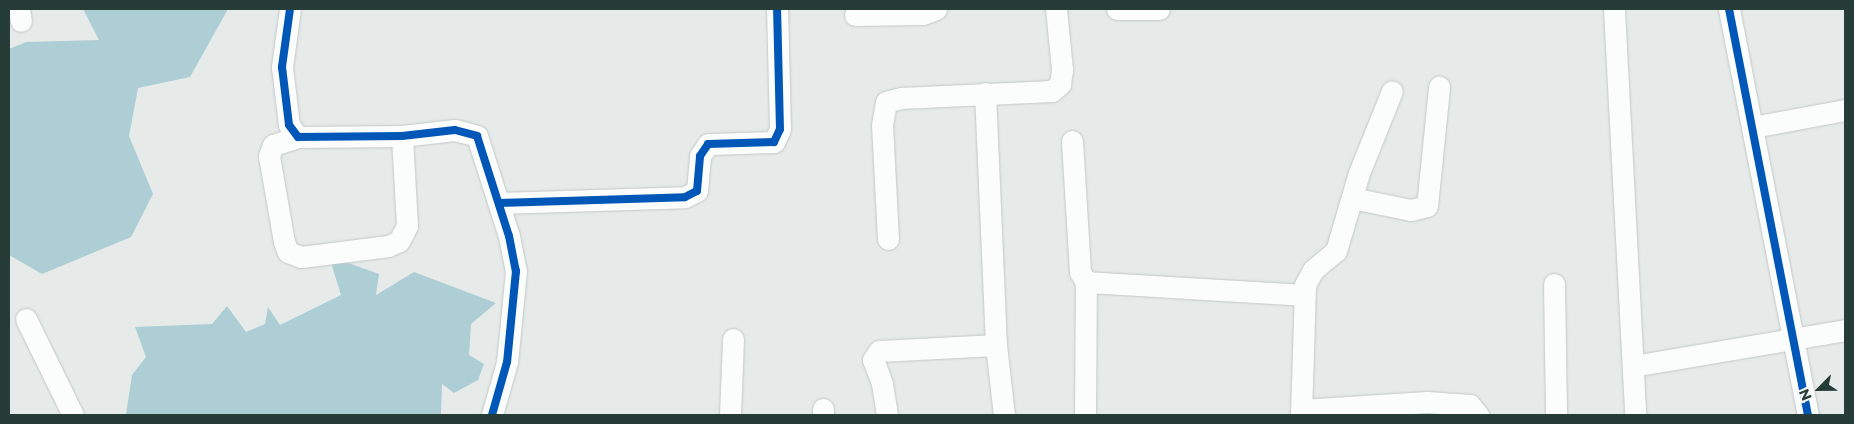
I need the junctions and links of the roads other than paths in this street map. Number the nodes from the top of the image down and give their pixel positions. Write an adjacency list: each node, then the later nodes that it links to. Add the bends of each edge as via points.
1 (290, 9): 16 (street, via 282,67 289,125)
2 (777, 9): 19 (street, via 780,129 774,142 708,144 700,156 697,191 686,197)
3 (936, 9): 9 (street, via 923,14)
4 (1056, 9): 12 (street, via 1062,69 1057,88 1045,93)
5 (1117, 9): 6 (street)
6 (1159, 9)
7 (1614, 9): 29 (street)
8 (1729, 9): 14 (street)
9 (855, 15)
10 (1439, 88): 18 (street, via 1427,206 1411,210)
11 (1392, 91): 18 (street)
12 (985, 94): 20 (street, via 892,99 886,102 882,125); 28 (street)
13 (1845, 110): 14 (street)
14 (1753, 127): 27 (street)
15 (402, 136): 16 (street); 16 (street, via 407,226 399,241 388,246 301,257 288,252 284,242 269,156 273,145); 19 (street, via 455,130 477,136)
16 (298, 138)
17 (1072, 141): 21 (street, via 1080,272)
18 (1352, 198): 23 (street, via 1336,251 1308,278)
19 (499, 203): 32 (street, via 513,256 516,295 507,362)
20 (888, 239)
21 (1086, 282): 23 (street); 36 (street)
22 (1554, 284): 38 (street)
23 (1304, 295): 30 (street)
24 (26, 319): 31 (street)
25 (1845, 330): 27 (street)
26 (733, 339): 33 (street)
27 (1793, 340): 29 (street); 40 (street)
28 (996, 344): 34 (street, via 879,351 873,360 882,383); 35 (street)
29 (1633, 366): 39 (street)
30 (1301, 413): 37 (street, via 1427,402 1470,405)
31 (73, 415)
32 (492, 415)
33 (730, 415)
34 (887, 415)
35 (1004, 415)
36 (1085, 415)
37 (1478, 415)
38 (1556, 415)
39 (1635, 415)
40 (1808, 415)

